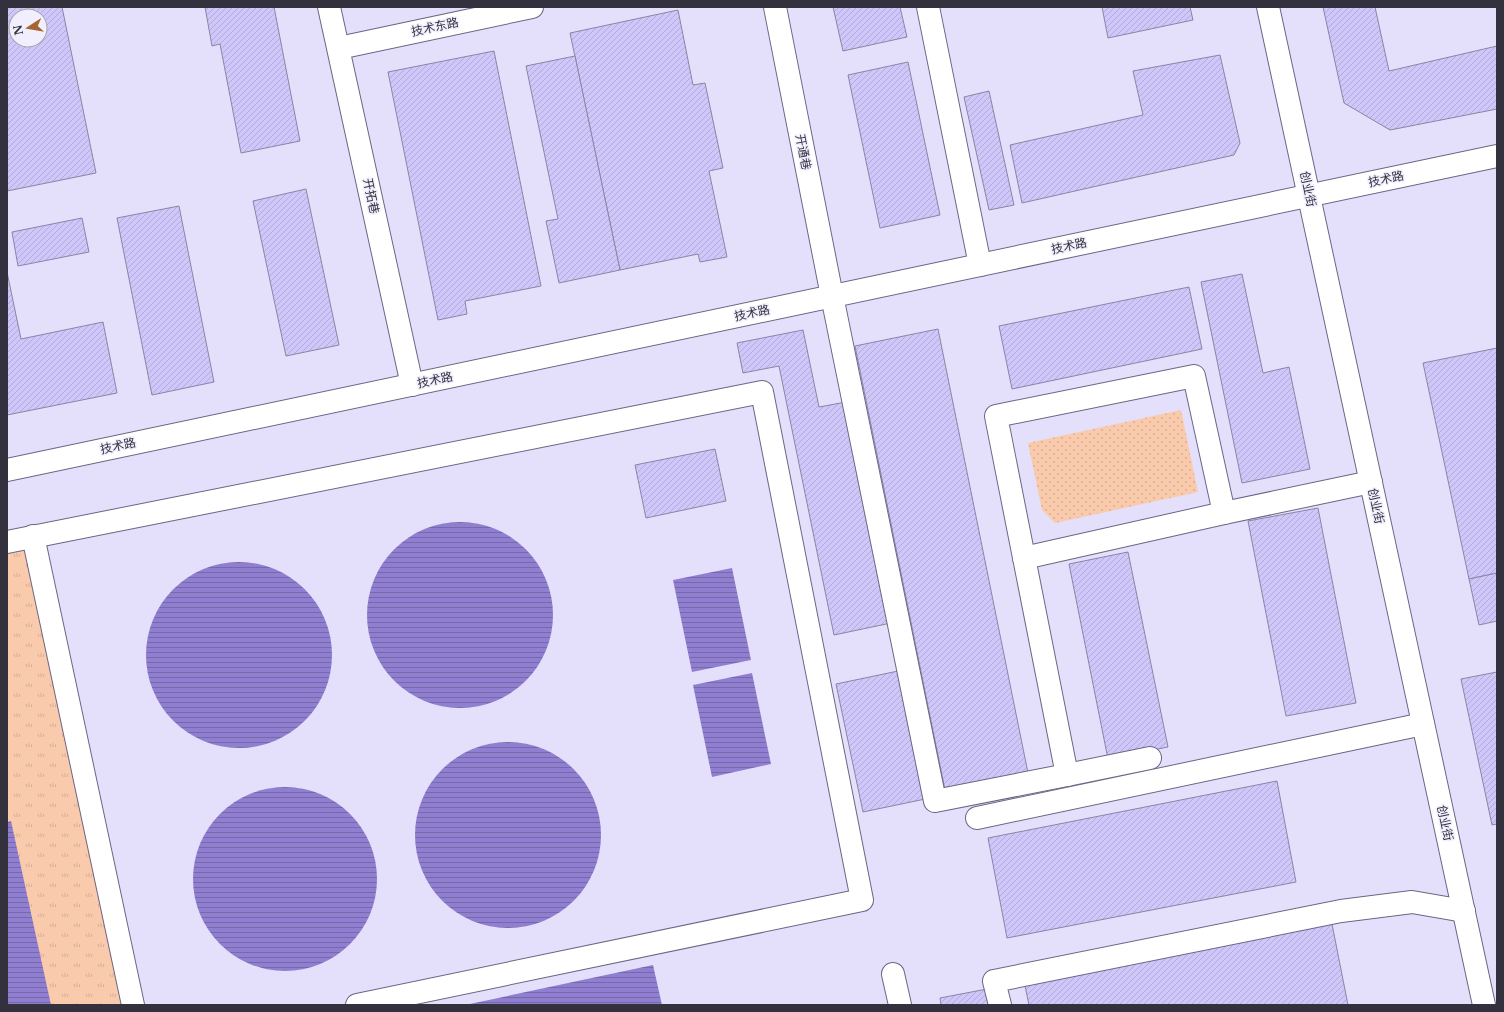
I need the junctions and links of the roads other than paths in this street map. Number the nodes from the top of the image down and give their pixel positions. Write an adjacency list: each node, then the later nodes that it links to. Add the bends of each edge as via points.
1 (329, 7): 6 (street, 开拓巷)
2 (532, 7): 6 (street, 技术东路)
3 (775, 7): 10 (street, 开通巷, via 788,116)
4 (928, 7): 9 (street)
5 (1268, 7): 8 (street, 创业街)
6 (339, 48): 11 (street, 开拓巷)
7 (1497, 156): 8 (street, 技术路)
8 (1309, 196): 9 (street, 技术路); 13 (street, 创业街)
9 (980, 265): 10 (street, 技术路)
10 (832, 296): 11 (street, 技术路); 20 (street, 开通巷, via 935,801)
11 (412, 384): 12 (street, 技术路)
12 (7, 470)
13 (1371, 482): 14 (street); 18 (street, 创业街)
14 (1224, 513): 17 (street, via 1204,527); 17 (street, via 1194,376 996,416)
15 (33, 536): 16 (street); 24 (street); 25 (street, via 762,392 862,900)
16 (7, 542)
17 (1024, 558): 20 (street)
18 (1423, 724): 21 (street); 22 (street, 创业街)
19 (1150, 758): 20 (street)
20 (1067, 775)
21 (977, 818)
22 (1464, 911): 27 (street, via 1412,902 1341,911 1002,979 994,981); 28 (street, 创业街)
23 (893, 974): 26 (street)
24 (133, 1005)
25 (357, 1005)
26 (900, 1005)
27 (1000, 1005)
28 (1484, 1005)

